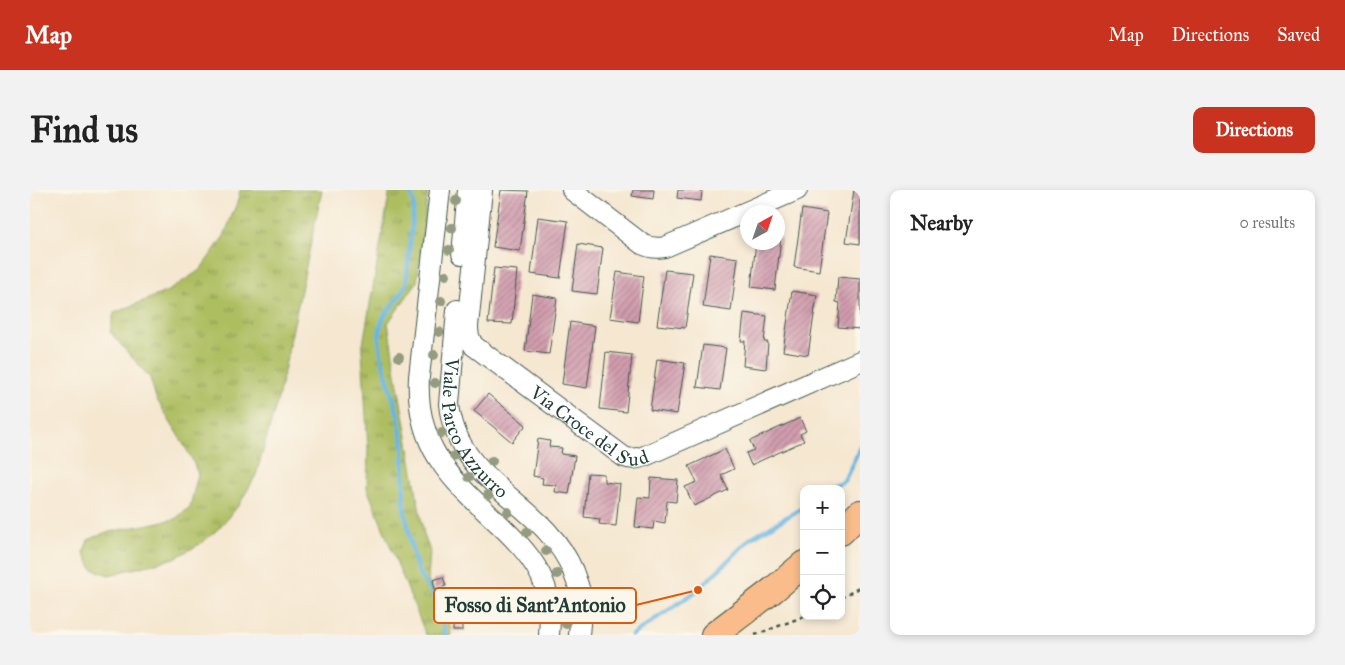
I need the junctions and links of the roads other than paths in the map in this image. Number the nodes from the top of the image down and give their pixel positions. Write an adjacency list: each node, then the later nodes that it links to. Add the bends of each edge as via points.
1 (440, 190): 10 (street, Viale Parco Azzurro, via 419,377 422,420 430,444 444,468 531,558 548,595)
2 (468, 190): 11 (street, Viale Parco Azzurro, via 450,417 472,462 548,532 569,562 581,596)
3 (482, 190): 6 (street, Via Croce del Sud, via 468,326 470,340 624,457 637,459 648,455)
4 (572, 190): 5 (street, via 642,244 653,248 664,247)
5 (797, 190)
6 (860, 361)
7 (860, 514): 8 (main road)
8 (843, 530)
9 (800, 567): 12 (main road)
10 (549, 635)
11 (579, 635)
12 (714, 635)

